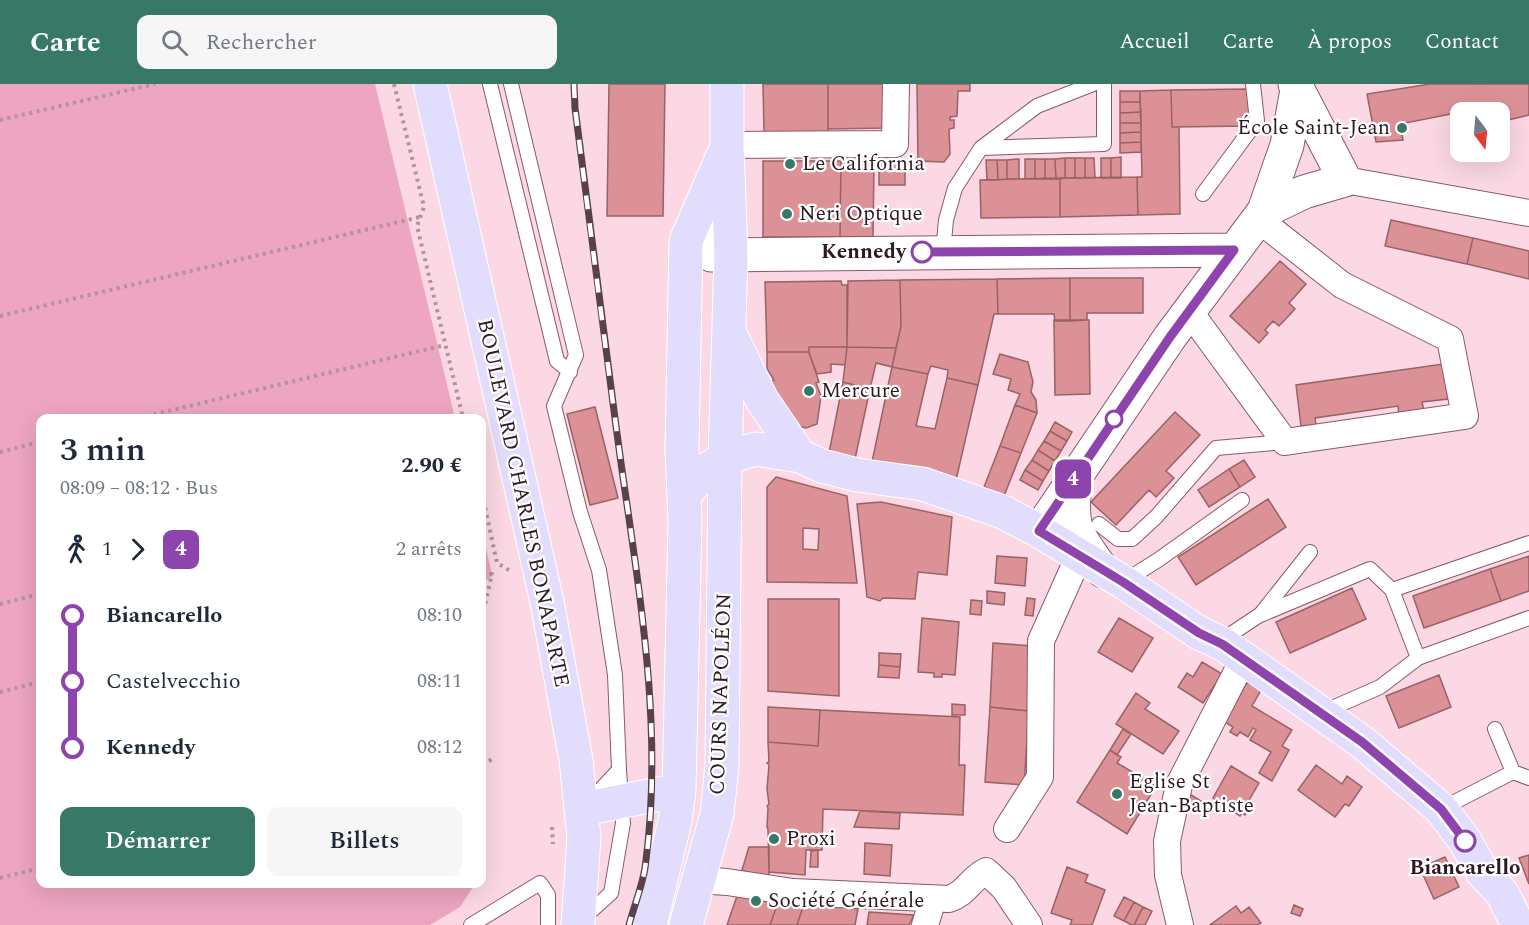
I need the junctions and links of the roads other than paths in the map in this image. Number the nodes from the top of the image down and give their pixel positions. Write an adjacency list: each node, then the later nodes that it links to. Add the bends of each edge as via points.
1 (430, 84): 44 (main road, BOULEVARD CHARLES BONAPARTE, via 548,602)
2 (490, 84): 21 (lane, via 557,361)
3 (511, 84): 21 (lane, via 576,355)
4 (727, 84): 10 (main road, COURS NAPOLÉON)
5 (896, 84): 10 (street, via 895,144)
6 (1093, 84): 11 (lane, via 1037,106)
7 (1104, 84): 11 (lane, via 1104,144)
8 (1253, 84): 13 (lane, via 1257,121)
9 (1296, 87): 12 (main road); 15 (main road, via 1287,145)
10 (727, 145): 18 (main road, COURS NAPOLÉON); 26 (main road, COURS NAPOLÉON, via 686,241 682,448)
11 (981, 148): 17 (lane, via 955,188 946,219)
12 (1345, 180): 14 (street); 15 (main road, via 1304,192)
13 (1203, 194)
14 (1529, 213)
15 (1261, 215): 16 (main road); 22 (street, via 1342,285 1450,339 1464,416)
16 (1234, 250): 17 (main road); 19 (main road)
17 (943, 252): 18 (main road)
18 (731, 256): 20 (main road, COURS NAPOLÉON)
19 (1190, 311): 22 (street); 25 (main road)
20 (728, 330): 23 (main road, via 762,400); 24 (main road, COURS NAPOLÉON)
21 (570, 372): 42 (lane, via 554,406 580,512 600,570 615,675)
22 (1285, 442): 28 (lane, via 1216,448 1132,540 1118,539)
23 (800, 456): 24 (main road, via 756,449); 29 (main road, via 857,475 923,484 1002,512)
24 (725, 458): 26 (main road, via 706,470); 48 (main road, COURS NAPOLÉON, via 722,765 717,814)
25 (1076, 474): 29 (main road); 32 (main road, via 1074,524)
26 (685, 495): 43 (main road, COURS NAPOLÉON)
27 (1242, 500): 32 (lane, via 1158,560)
28 (1099, 524)
29 (1039, 531): 32 (main road)
30 (1529, 543): 33 (lane)
31 (1310, 552): 34 (lane)
32 (1101, 570): 36 (main road); 46 (street, via 1041,641 1040,777)
33 (1392, 590): 34 (lane, via 1370,569); 37 (lane)
34 (1258, 616): 36 (lane, via 1234,632)
35 (1529, 618): 37 (lane)
36 (1233, 651): 38 (main road); 56 (street, via 1179,785 1167,841 1168,875)
37 (1418, 658): 38 (lane, via 1380,687)
38 (1321, 713): 45 (main road)
39 (1495, 729): 40 (lane)
40 (1513, 772): 41 (lane); 45 (lane)
41 (1529, 778)
42 (620, 786): 43 (main road); 44 (main road); 50 (lane, via 623,823 611,892)
43 (679, 790): 52 (main road, COURS NAPOLÉON)
44 (583, 809): 50 (main road, BOULEVARD CHARLES BONAPARTE, via 583,870)
45 (1441, 809): 47 (main road)
46 (1006, 829)
47 (1483, 873): 57 (main road, via 1484,899); 58 (main road, via 1502,893)
48 (698, 880): 49 (street, via 793,892); 53 (main road, COURS NAPOLÉON)
49 (933, 899): 54 (street); 55 (street, via 960,896 974,877 986,871 1004,888)
50 (568, 924): 51 (lane, via 540,883)
51 (471, 925)
52 (650, 925)
53 (686, 925)
54 (925, 925)
55 (1029, 925)
56 (1180, 925)
57 (1495, 925)
58 (1518, 925)

